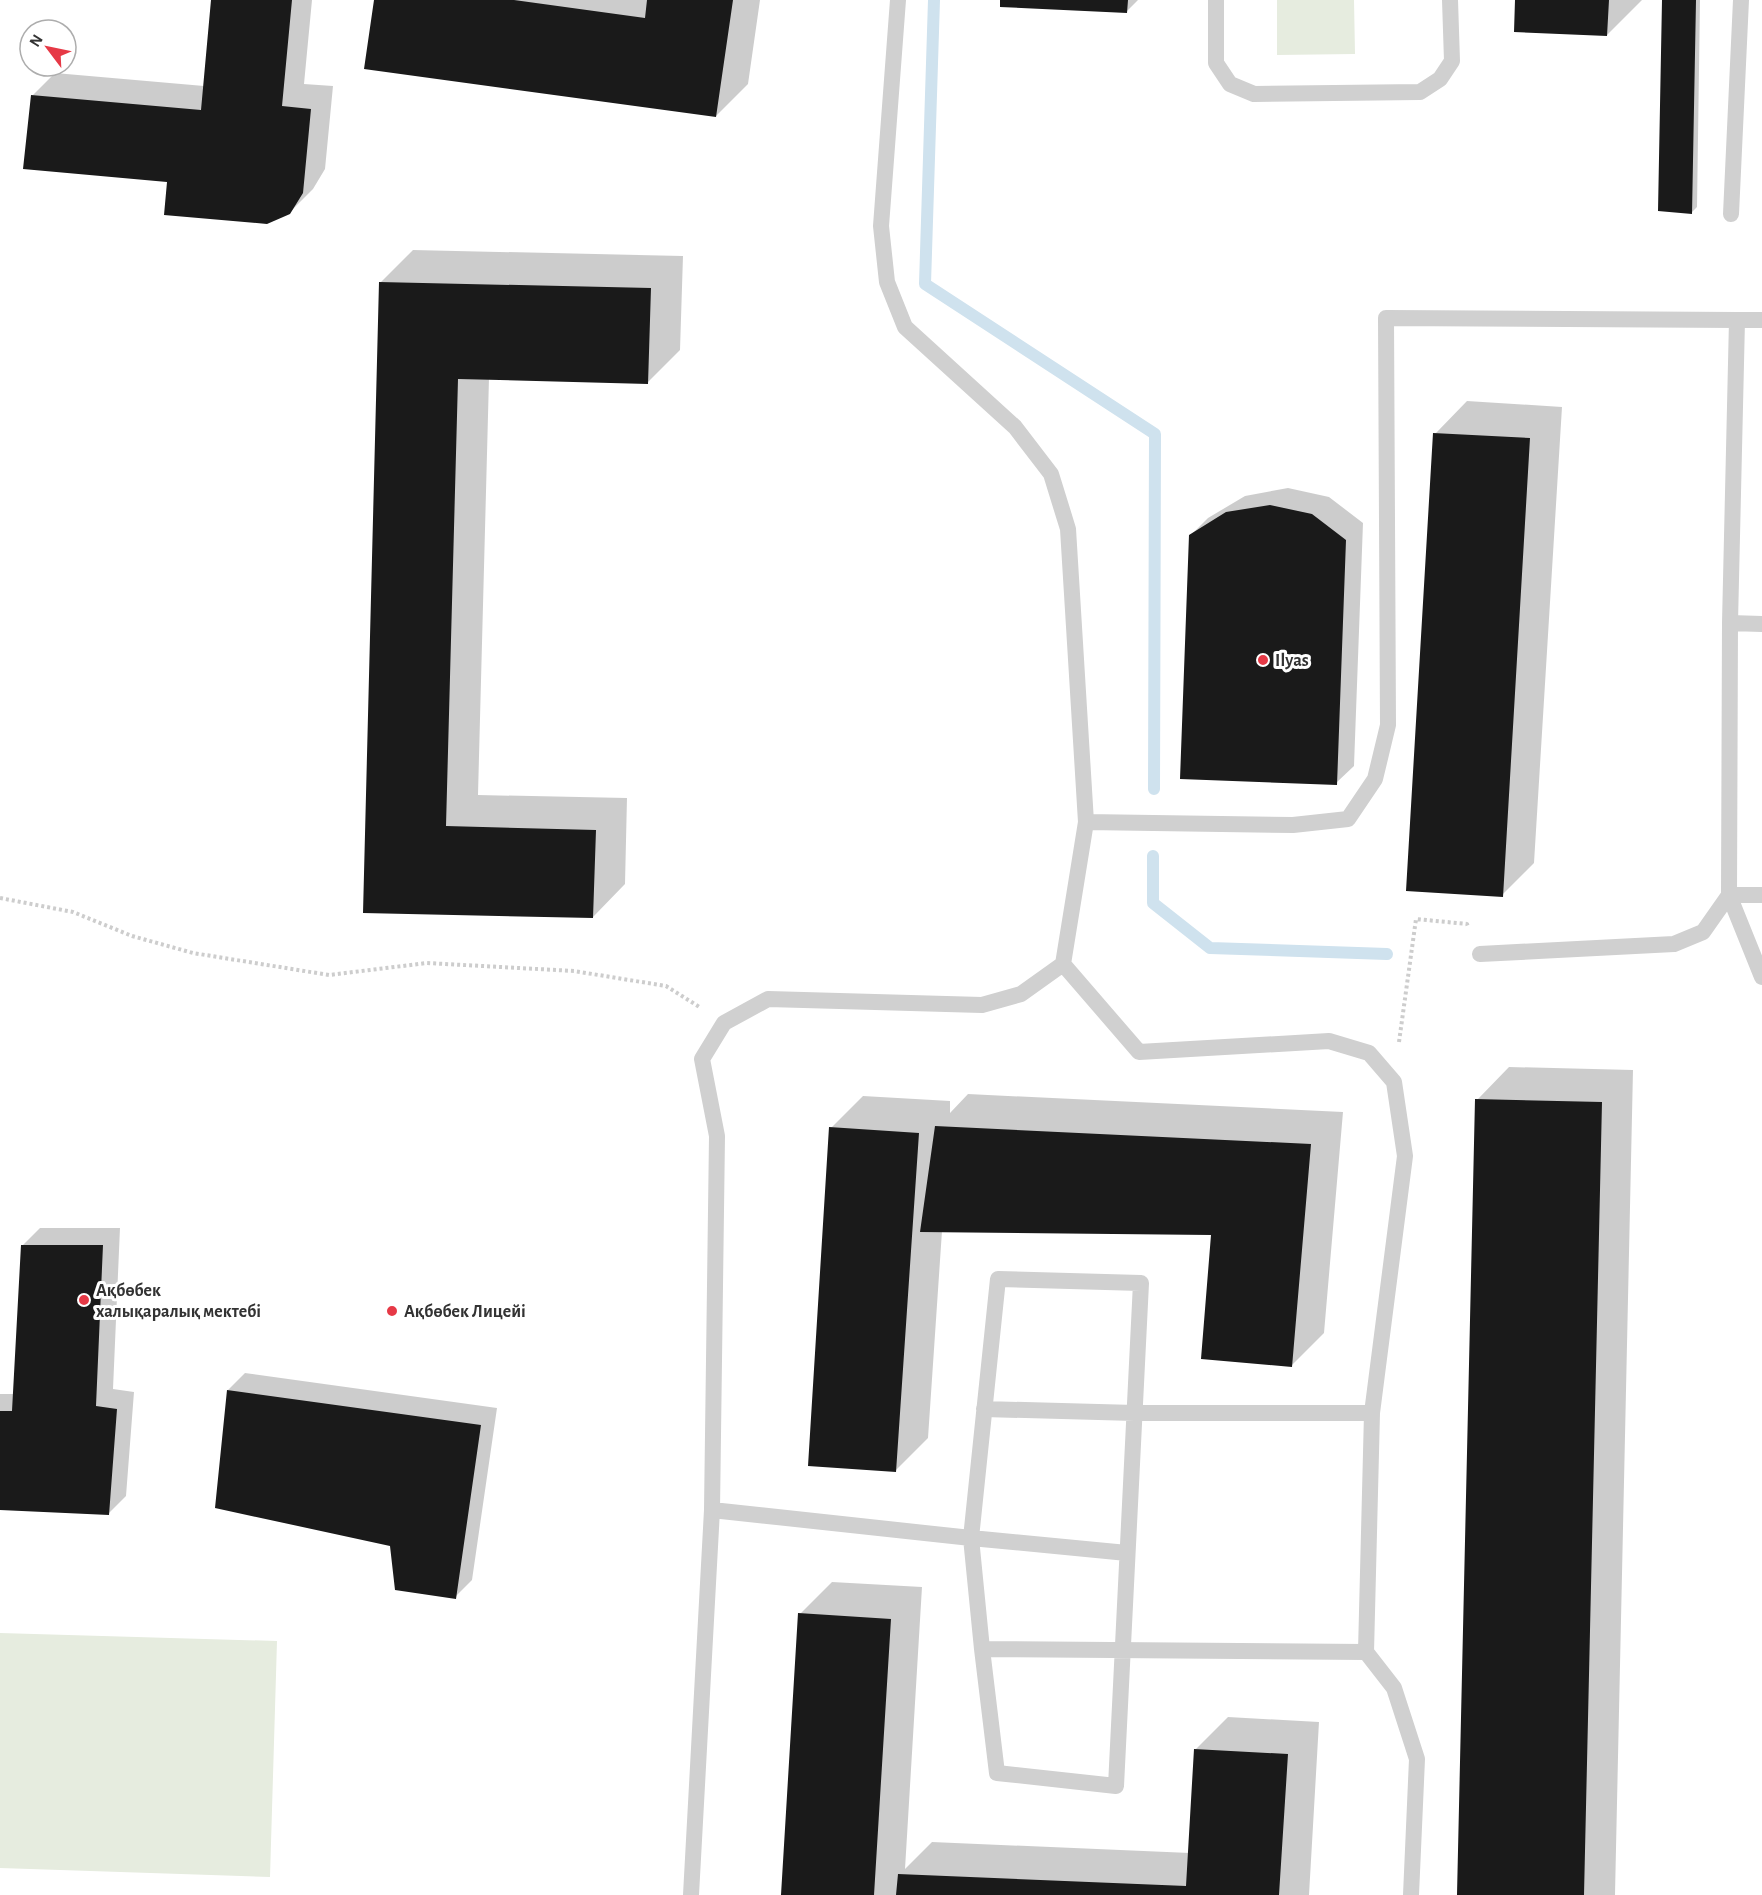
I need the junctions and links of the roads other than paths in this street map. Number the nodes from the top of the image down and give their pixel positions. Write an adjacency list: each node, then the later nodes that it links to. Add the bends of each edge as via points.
1 (898, 0): 10 (lane, via 881,226 887,282 905,327 1015,427 1051,474 1068,529)
2 (1216, 0): 3 (lane, via 1216,63 1230,84 1254,94 1420,92 1440,79 1452,60)
3 (1450, 0)
4 (1741, 0): 5 (lane)
5 (1731, 214)
6 (1737, 320): 7 (lane); 8 (lane); 10 (lane, via 1386,318 1388,725 1375,779 1348,819 1293,825)
7 (1762, 320)
8 (1730, 623): 9 (lane); 11 (lane)
9 (1762, 624)
10 (1086, 822): 14 (lane)
11 (1728, 895): 12 (lane); 13 (lane, via 1703,932 1674,944); 15 (lane)
12 (1762, 895)
13 (1480, 954)
14 (1063, 964): 18 (lane, via 1139,1052 1329,1041 1369,1053 1394,1082 1405,1156); 19 (lane, via 1021,994 982,1005 768,999 724,1023 702,1059 717,1136)
15 (1762, 977)
16 (984, 1409): 17 (lane); 17 (lane, via 998,1279 1141,1283); 20 (lane)
17 (1135, 1413): 18 (lane); 21 (lane)
18 (1372, 1413): 24 (lane)
19 (712, 1510): 20 (lane); 25 (lane)
20 (971, 1538): 21 (lane); 23 (lane)
21 (1127, 1553): 22 (lane)
22 (1123, 1648): 23 (lane); 23 (lane, via 1116,1786 997,1773); 24 (lane)
23 (982, 1649)
24 (1366, 1652): 26 (lane, via 1394,1688 1417,1759)
25 (691, 1895)
26 (1411, 1895)

